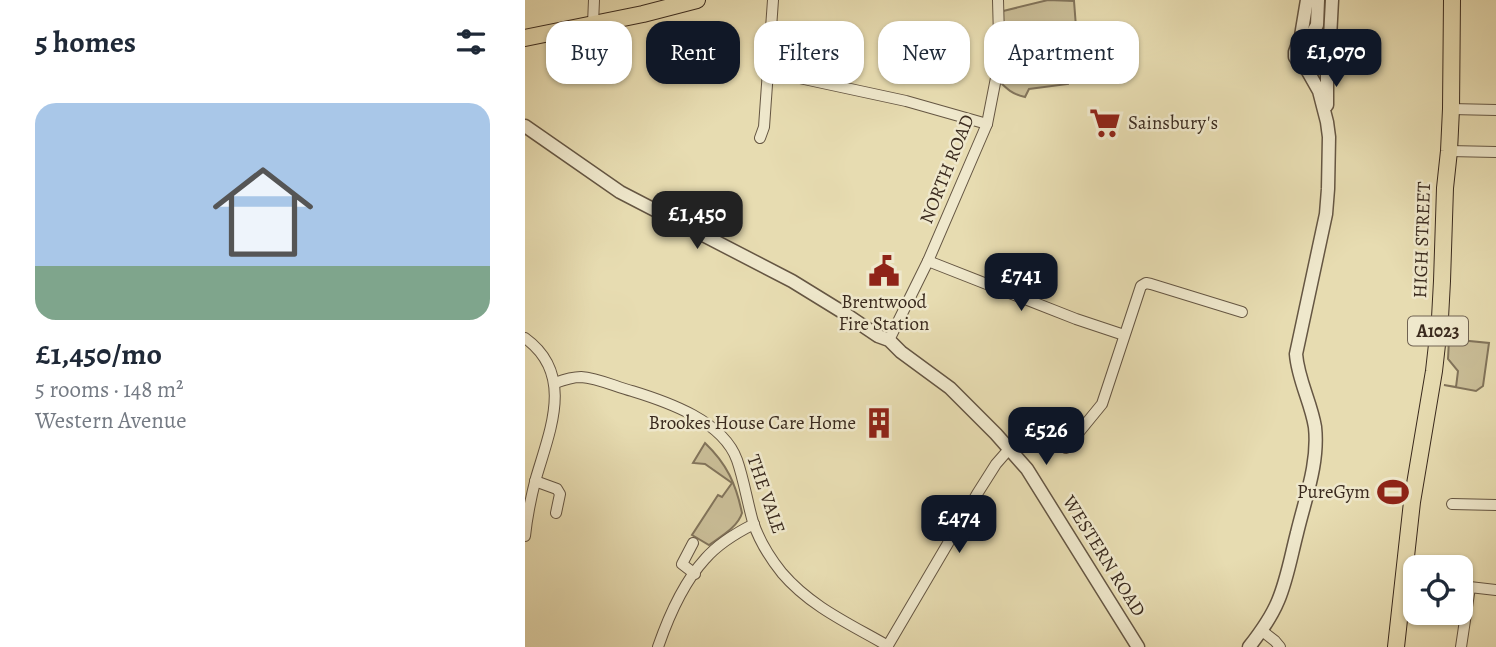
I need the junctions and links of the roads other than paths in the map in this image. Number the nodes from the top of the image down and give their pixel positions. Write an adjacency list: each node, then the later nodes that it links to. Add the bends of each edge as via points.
1 (594, 0): 9 (street)
2 (697, 0): 10 (main road)
3 (772, 0): 11 (street)
4 (998, 0): 22 (street, NORTH ROAD, via 996,78)
5 (1307, 0): 14 (street)
6 (1318, 0): 14 (street, via 1317,25)
7 (1332, 0): 15 (street)
8 (1452, 0): 19 (main road, HIGH STREET / A1023)
9 (593, 21)
10 (608, 21)
11 (771, 21)
12 (546, 34): 13 (main road)
13 (525, 38)
14 (1305, 40): 15 (street, via 1323,42); 16 (street, via 1296,47 1295,57)
15 (1327, 53): 16 (street, via 1319,68); 21 (street)
16 (1306, 68): 21 (street, via 1319,91)
17 (766, 84): 24 (street)
18 (827, 84): 22 (street)
19 (1451, 109): 20 (street); 25 (main road, HIGH STREET / A1023)
20 (1496, 110)
21 (1327, 122): 48 (street, via 1326,214 1296,354 1315,429 1315,450 1282,590)
22 (987, 124): 27 (street, NORTH ROAD)
23 (525, 126): 31 (street, WESTERN ROAD, via 620,192 792,281)
24 (760, 138)
25 (1449, 151): 26 (street); 42 (main road, HIGH STREET / A1023, via 1438,338 1412,502)
26 (1496, 152)
27 (927, 261): 29 (street); 31 (street, NORTH ROAD)
28 (1242, 312): 29 (street, via 1146,283)
29 (1124, 335): 34 (street, via 1100,407)
30 (525, 338): 32 (street, via 547,361)
31 (889, 340): 33 (street, WESTERN ROAD, via 963,399)
32 (555, 383): 35 (street, via 554,415); 39 (street, THE VALE, via 584,378 673,404 697,418 727,442 736,457)
33 (1010, 448): 49 (street, via 977,494); 51 (street, WESTERN ROAD)
34 (1066, 448)
35 (535, 481): 38 (street, via 557,489); 40 (street)
36 (1452, 504): 37 (street)
37 (1496, 505)
38 (556, 513)
39 (754, 524): 43 (street, via 720,545); 49 (street, THE VALE, via 772,559 809,600)
40 (525, 536)
41 (693, 543): 43 (street, via 683,564)
42 (1410, 555)
43 (695, 574): 50 (street)
44 (1473, 588): 45 (street)
45 (1496, 590)
46 (1403, 612): 54 (main road, HIGH STREET / A1023)
47 (1463, 625): 55 (street)
48 (1261, 630): 52 (street); 53 (street)
49 (887, 646)
50 (658, 647)
51 (1137, 647)
52 (1249, 647)
53 (1280, 647)
54 (1396, 647)
55 (1461, 647)

